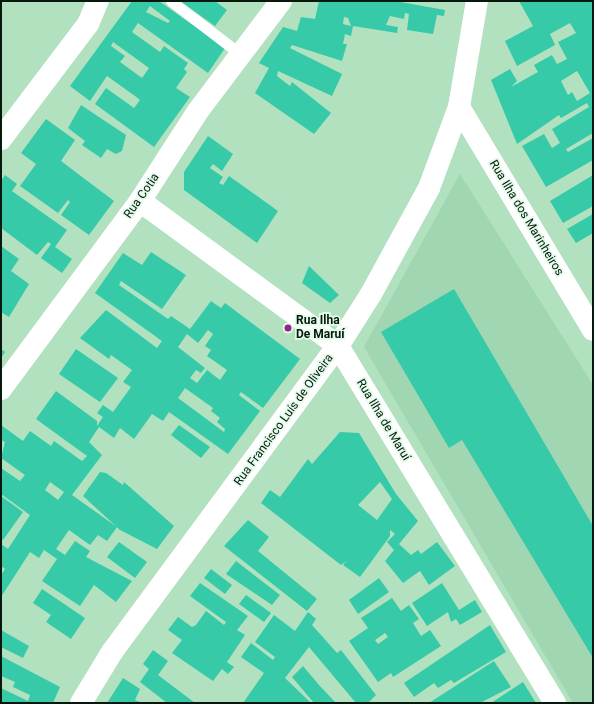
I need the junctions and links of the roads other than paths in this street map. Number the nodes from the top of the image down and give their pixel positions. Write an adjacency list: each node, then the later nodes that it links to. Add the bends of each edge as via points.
1 (98, 1): 7 (street, via 88,24)
2 (171, 1): 5 (lane)
3 (281, 1): 5 (street, Rua Cotia)
4 (477, 1): 6 (street, Rua Francisco Luís de Oliveira)
5 (240, 54): 8 (street, Rua Cotia, via 198,111)
6 (459, 107): 9 (street, Rua Ilha dos Marinheiros); 10 (street, Rua Francisco Luís de Oliveira, via 429,188)
7 (1, 139)
8 (140, 201): 10 (street, Rua Ilha de Maruí); 11 (street, Rua Cotia)
9 (593, 330)
10 (338, 346): 12 (street, Rua Francisco Luís de Oliveira, via 112,652); 13 (street, Rua Ilha de Maruí)
11 (1, 390)
12 (82, 703)
13 (556, 703)

